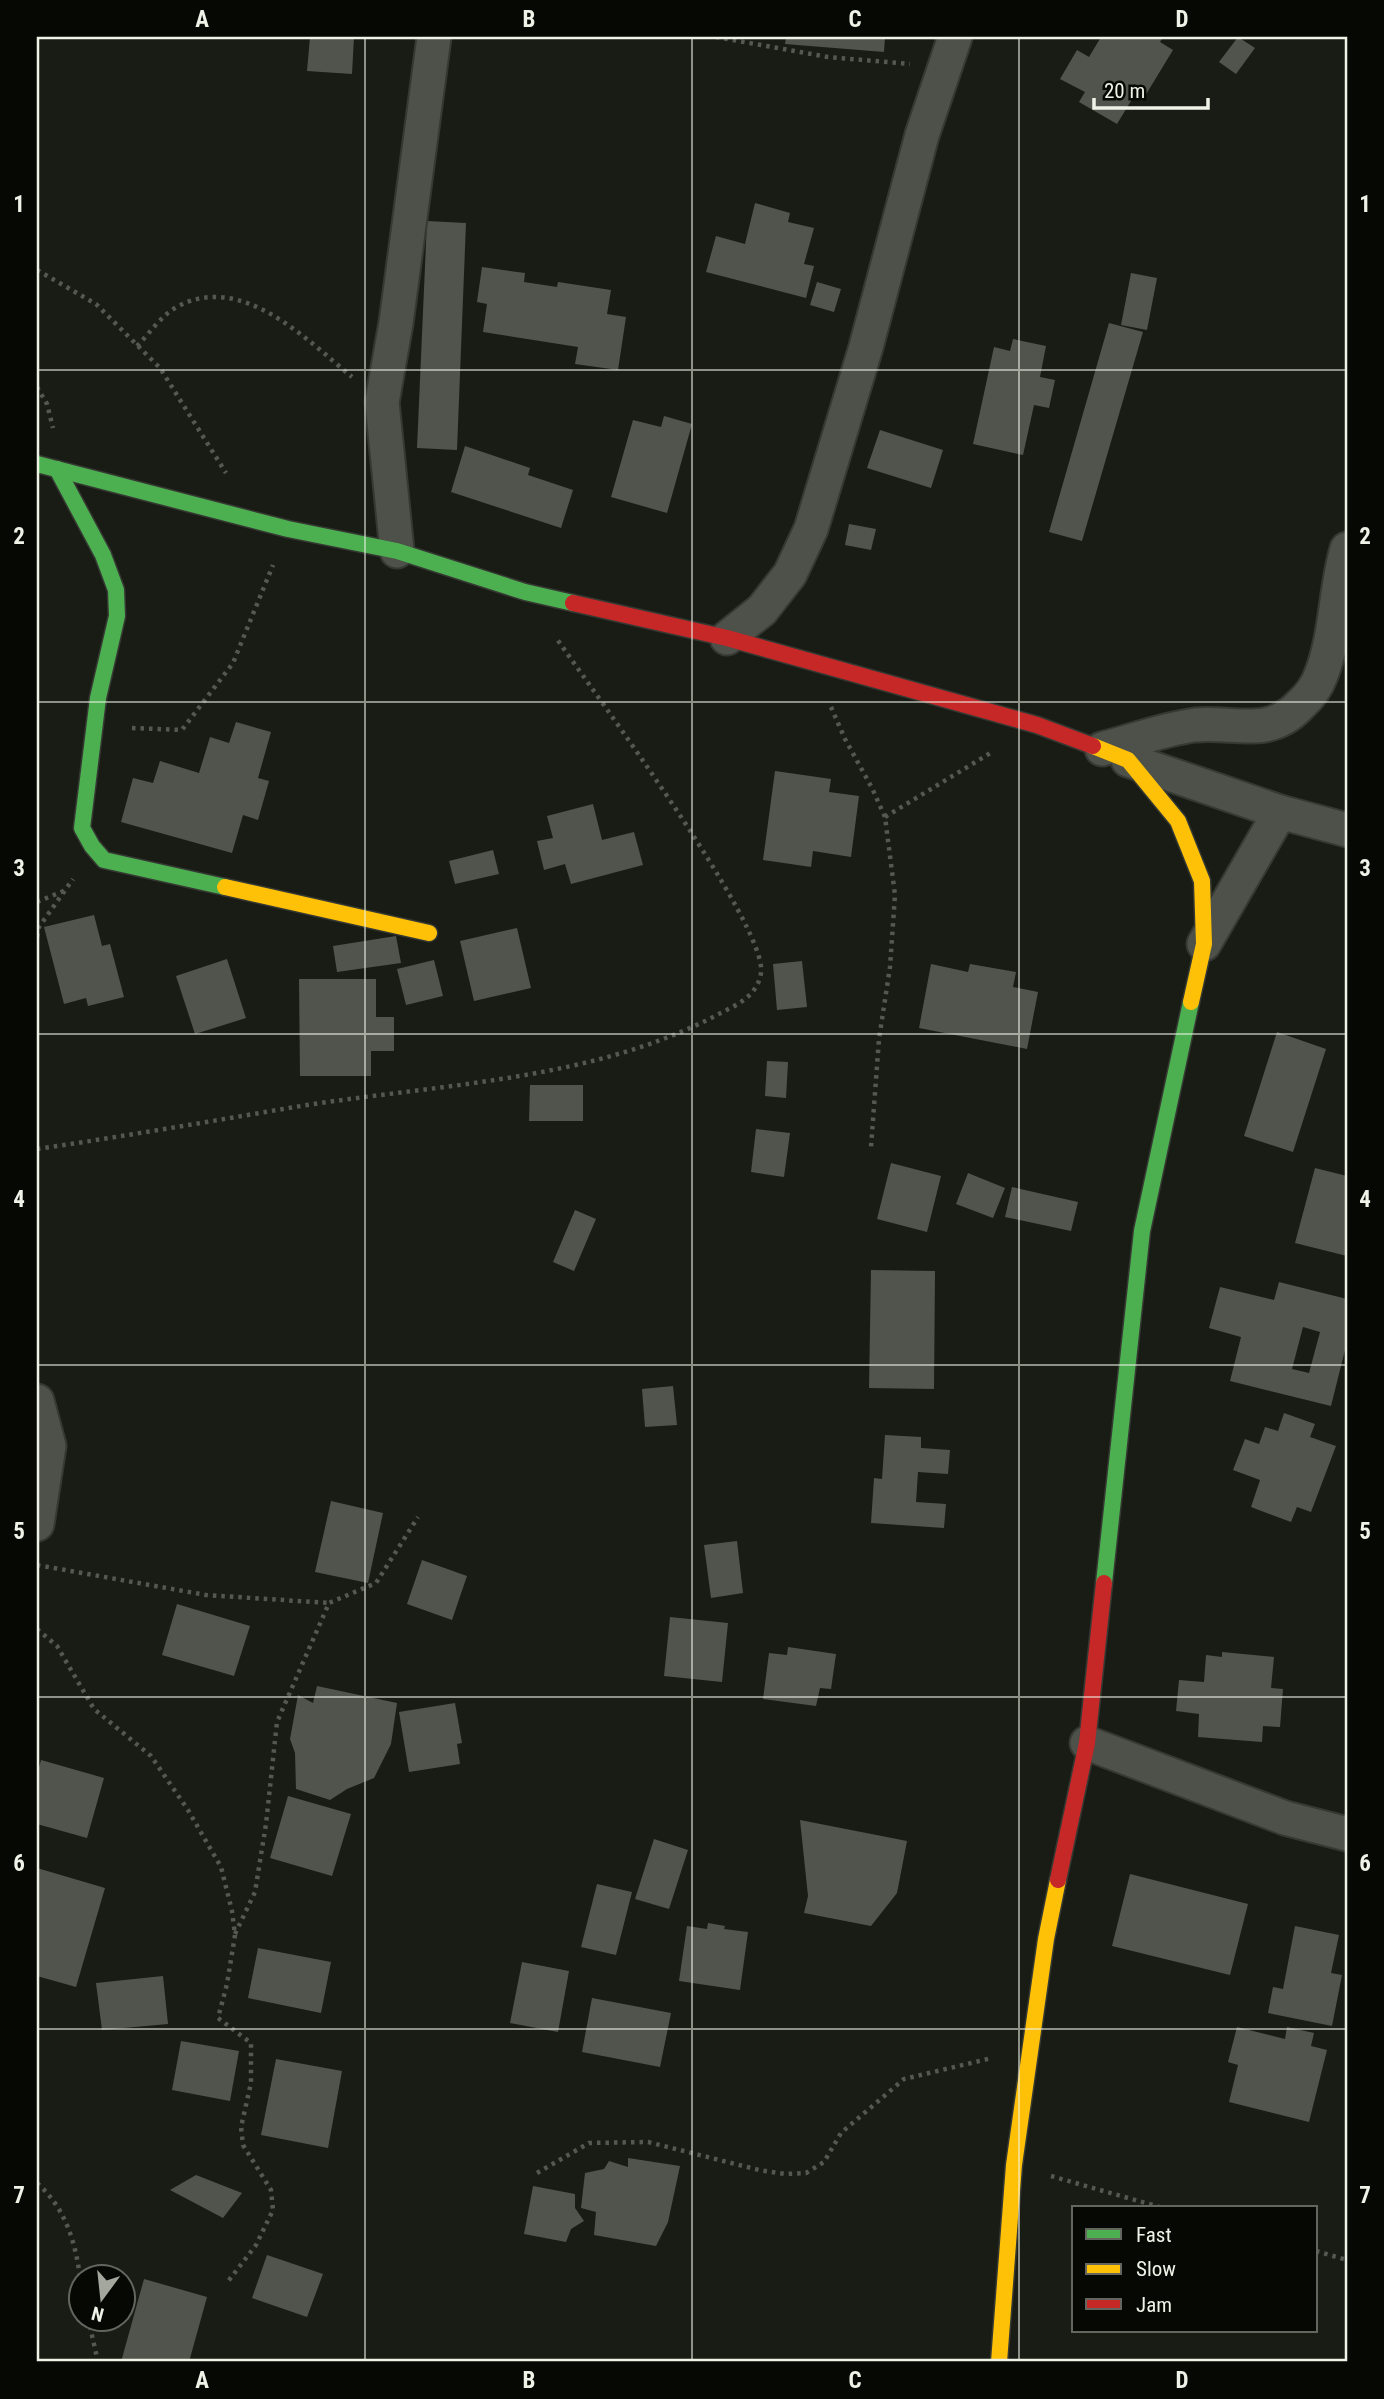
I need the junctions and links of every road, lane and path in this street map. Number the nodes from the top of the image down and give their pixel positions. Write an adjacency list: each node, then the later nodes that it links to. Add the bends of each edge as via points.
1 (434, 37): 6 (street)
2 (716, 37): 3 (path, via 828,57)
3 (950, 52): 14 (street, via 922,135 866,347 811,529 790,574 762,610)
4 (37, 270): 5 (path, via 96,304)
5 (137, 346): 6 (path, via 174,309 205,297 236,299 278,316); 9 (path, via 160,368)
6 (382, 402): 12 (street)
7 (37, 464): 8 (street)
8 (57, 469): 9 (street); 22 (street, via 103,555 116,590 117,615 98,698 82,828)
9 (255, 520): 10 (street)
10 (288, 529): 12 (street); 17 (path, via 233,663 182,730)
11 (1347, 549): 18 (street, via 1321,676 1292,714 1278,723 1247,727 1196,725)
12 (397, 551): 14 (street, via 525,592)
13 (556, 637): 29 (path, via 733,902 760,955 761,974 750,998 691,1029 621,1054 544,1071)
14 (727, 638): 15 (street)
15 (813, 664): 16 (street); 20 (path)
16 (1037, 725): 18 (street); 20 (path)
17 (130, 727)
18 (1115, 755): 19 (street); 27 (street, via 1178,821 1202,881)
19 (1280, 812): 21 (street); 27 (street)
20 (885, 817): 28 (path, via 895,895)
21 (1347, 830)
22 (92, 846): 23 (path); 25 (street, via 104,860)
23 (66, 890): 24 (path); 26 (path, via 39,927)
24 (37, 902)
25 (429, 933)
26 (37, 937)
27 (1204, 943): 36 (street, via 1142,1231)
28 (871, 1147)
29 (37, 1149)
30 (37, 1401): 32 (street, via 49,1446)
31 (418, 1517): 34 (path, via 376,1583)
32 (37, 1524)
33 (37, 1565): 34 (path, via 206,1595)
34 (329, 1604): 38 (path, via 277,1722 255,1892)
35 (37, 1629): 38 (path, via 57,1646 93,1709 151,1756 188,1810 221,1867)
36 (1087, 1743): 37 (street, via 1285,1818); 39 (street, via 1046,1938)
37 (1347, 1834)
38 (235, 1935): 47 (path, via 218,2018 251,2043 243,2145 271,2190 273,2210 256,2245)
39 (1030, 2049): 40 (street); 41 (path, via 904,2079 841,2133 824,2162 806,2173 759,2170 648,2142 589,2143)
40 (1014, 2165): 43 (path); 50 (street)
41 (537, 2173)
42 (37, 2183): 46 (path, via 54,2201 75,2241)
43 (1156, 2206)
44 (1318, 2252): 45 (path)
45 (1347, 2260)
46 (78, 2262)
47 (226, 2284)
48 (91, 2332): 49 (path)
49 (97, 2362)
50 (999, 2362)

